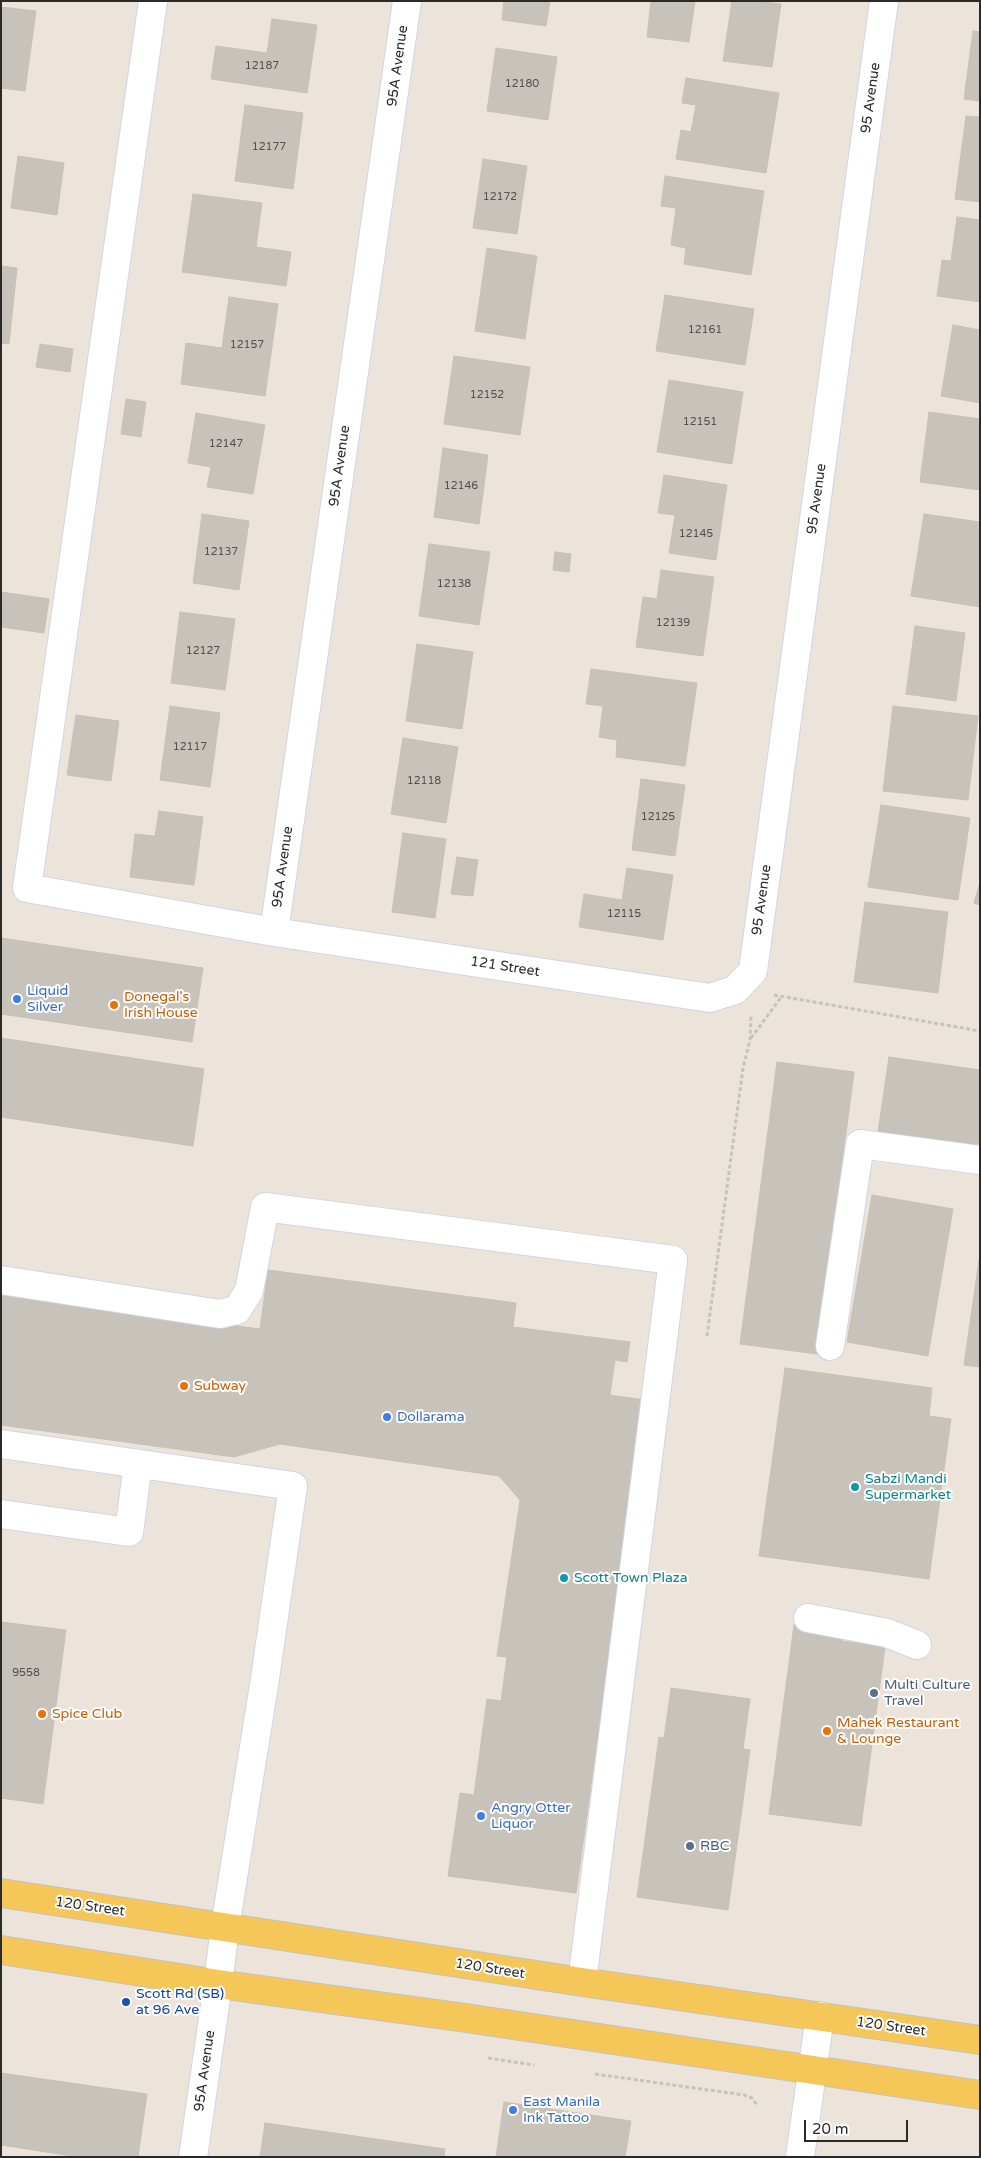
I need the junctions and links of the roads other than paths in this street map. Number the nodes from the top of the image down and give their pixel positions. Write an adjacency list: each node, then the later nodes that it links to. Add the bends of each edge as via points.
1 (153, 1): 4 (street, 121 Street, via 28,888)
2 (407, 1): 4 (street, 95A Avenue)
3 (884, 1): 5 (street, 95 Avenue, via 753,971)
4 (274, 932): 5 (street, 121 Street, via 710,998)
5 (741, 999)
6 (980, 1160): 8 (street, via 860,1144)
7 (1, 1280): 17 (street, via 220,1314 237,1310 249,1291 265,1207 673,1260)
8 (830, 1346)
9 (1, 1444): 10 (street)
10 (138, 1464): 11 (street, via 129,1532); 15 (street, 95A Avenue, via 293,1486)
11 (1, 1514)
12 (808, 1618): 13 (street, via 887,1633)
13 (917, 1645)
14 (1, 1893): 15 (main road, 120 Street)
15 (225, 1927): 17 (main road, 120 Street); 18 (street, 95A Avenue)
16 (1, 1950): 18 (main road)
17 (582, 1982): 19 (main road, 120 Street)
18 (218, 1984): 21 (main road); 23 (street, 95A Avenue)
19 (820, 2016): 20 (main road, 120 Street); 21 (street)
20 (980, 2040)
21 (812, 2071): 22 (main road); 24 (street)
22 (980, 2095)
23 (192, 2157)
24 (800, 2157)

